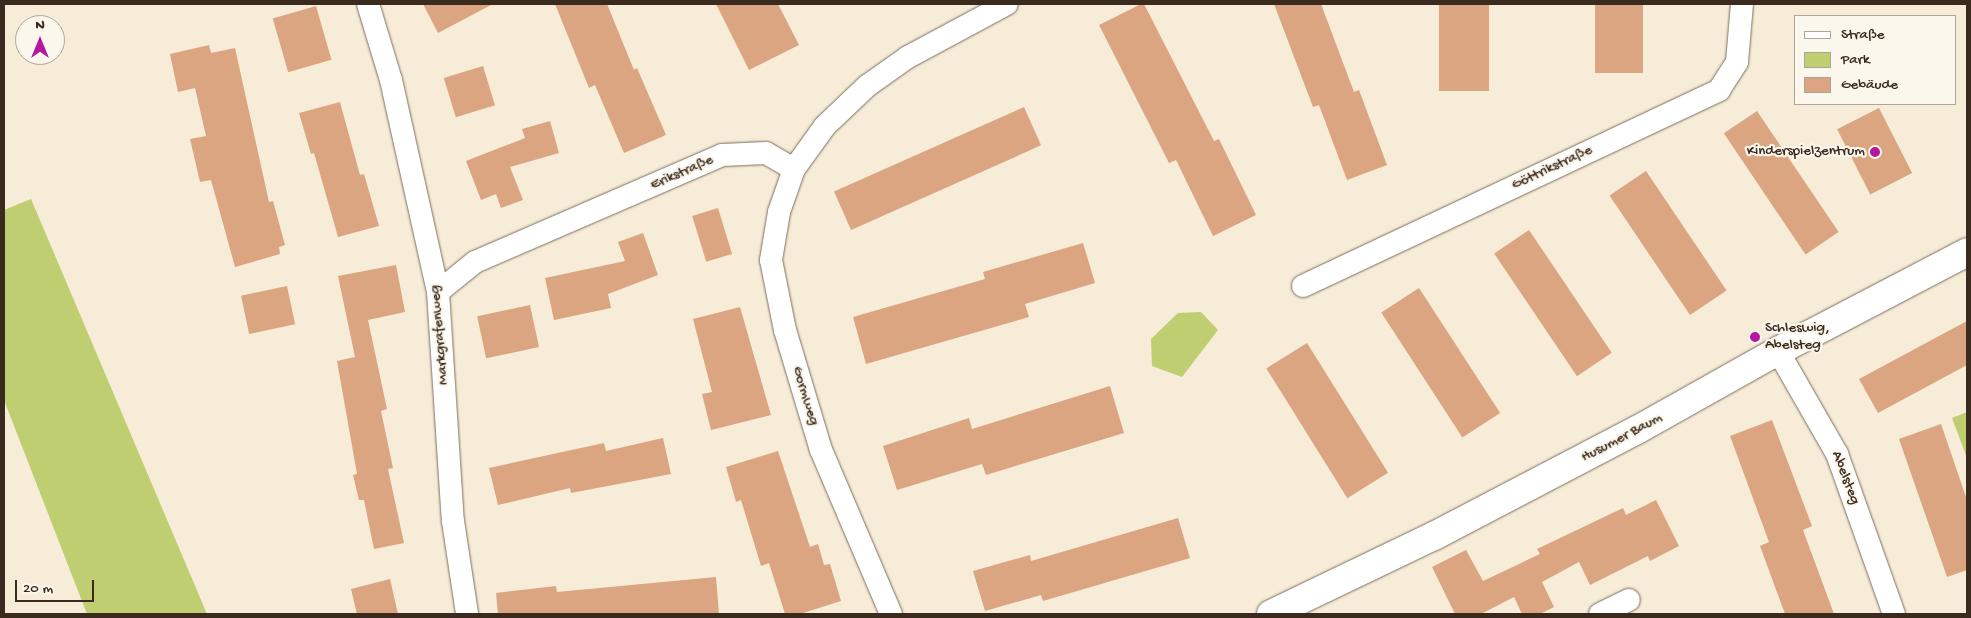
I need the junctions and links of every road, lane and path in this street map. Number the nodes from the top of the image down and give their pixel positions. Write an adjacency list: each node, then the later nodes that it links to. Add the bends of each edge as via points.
1 (368, 4): 7 (street, Markgrafenweg, via 391,80)
2 (1006, 4): 4 (street, via 908,57 867,86 825,126)
3 (1742, 4): 6 (street, Göttrikstraße, via 1737,62 1719,90)
4 (794, 169): 7 (street, Erikstraße, via 766,153 722,155 475,262); 11 (street, Gormweg, via 779,212 771,260 785,330 822,450)
5 (1967, 252): 8 (street, Husumer Baum)
6 (1303, 286)
7 (438, 292): 10 (street, Markgrafenweg, via 453,521)
8 (1778, 350): 12 (street, Husumer Baum, via 1637,430 1434,536); 14 (street, Abelsteg, via 1837,454)
9 (1629, 600): 13 (street)
10 (467, 614)
11 (891, 614)
12 (1271, 614)
13 (1600, 614)
14 (1894, 614)

